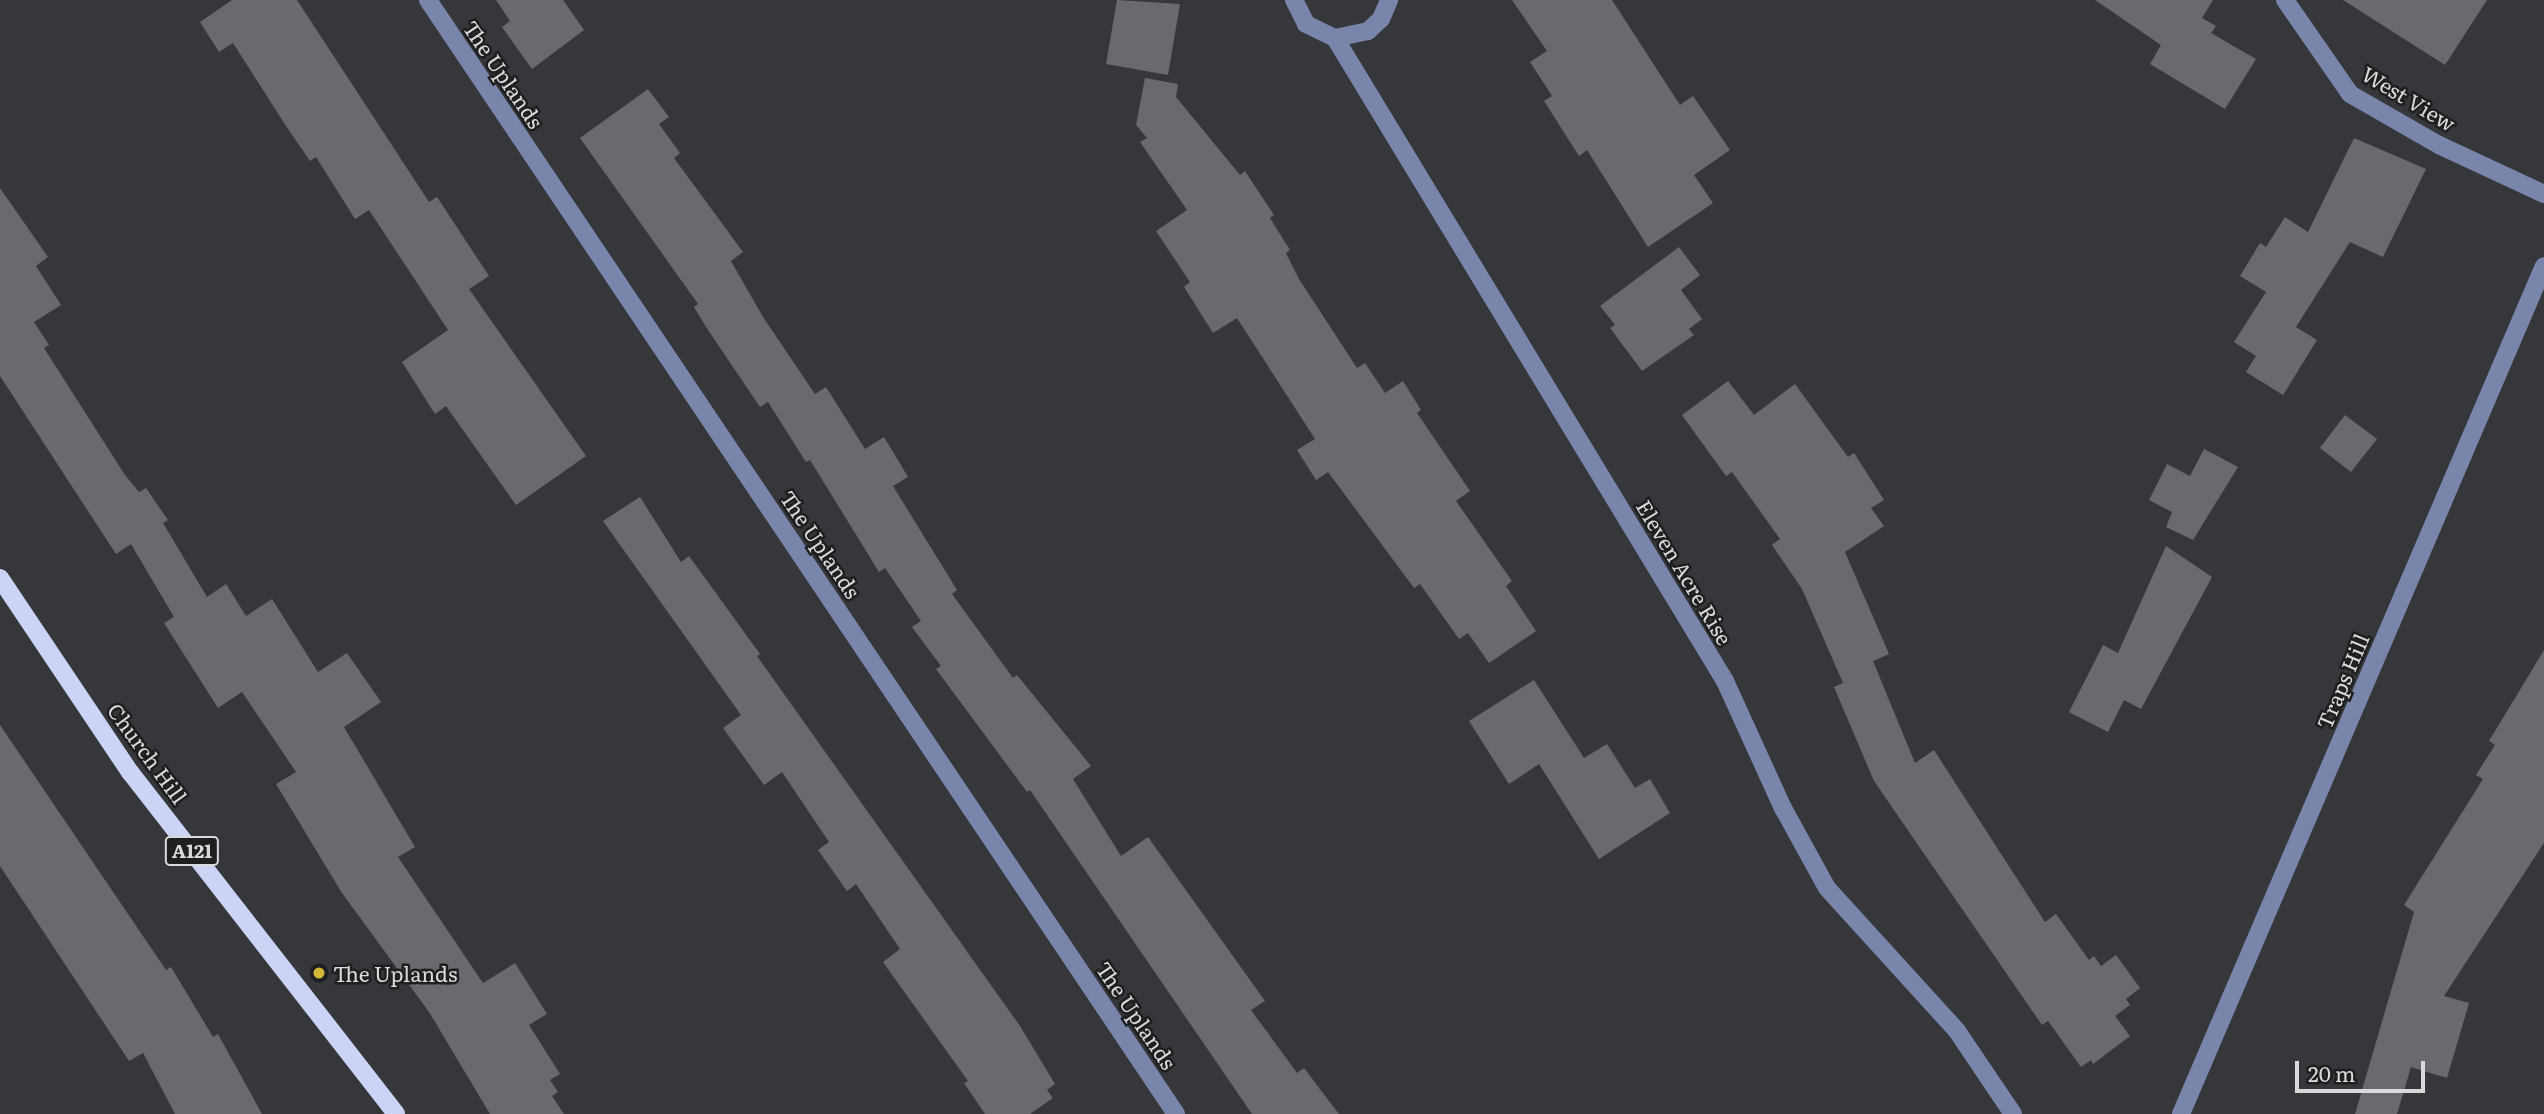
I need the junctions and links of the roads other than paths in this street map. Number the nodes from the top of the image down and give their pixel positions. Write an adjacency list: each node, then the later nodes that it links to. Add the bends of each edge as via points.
1 (428, 0): 10 (street, The Uplands)
2 (1294, 0): 5 (street, via 1306,24)
3 (1389, 0): 5 (street, via 1381,19 1368,31)
4 (2285, 0): 6 (street, West View, via 2350,94 2439,145)
5 (1335, 38): 11 (street, Eleven Acre Rise, via 1725,681 1783,808 1828,888 1956,1031)
6 (2544, 194)
7 (2544, 266): 12 (street, Traps Hill)
8 (0, 578): 9 (main road, Church Hill / A121, via 130,772)
9 (396, 1114)
10 (1176, 1114)
11 (2013, 1114)
12 (2182, 1114)

